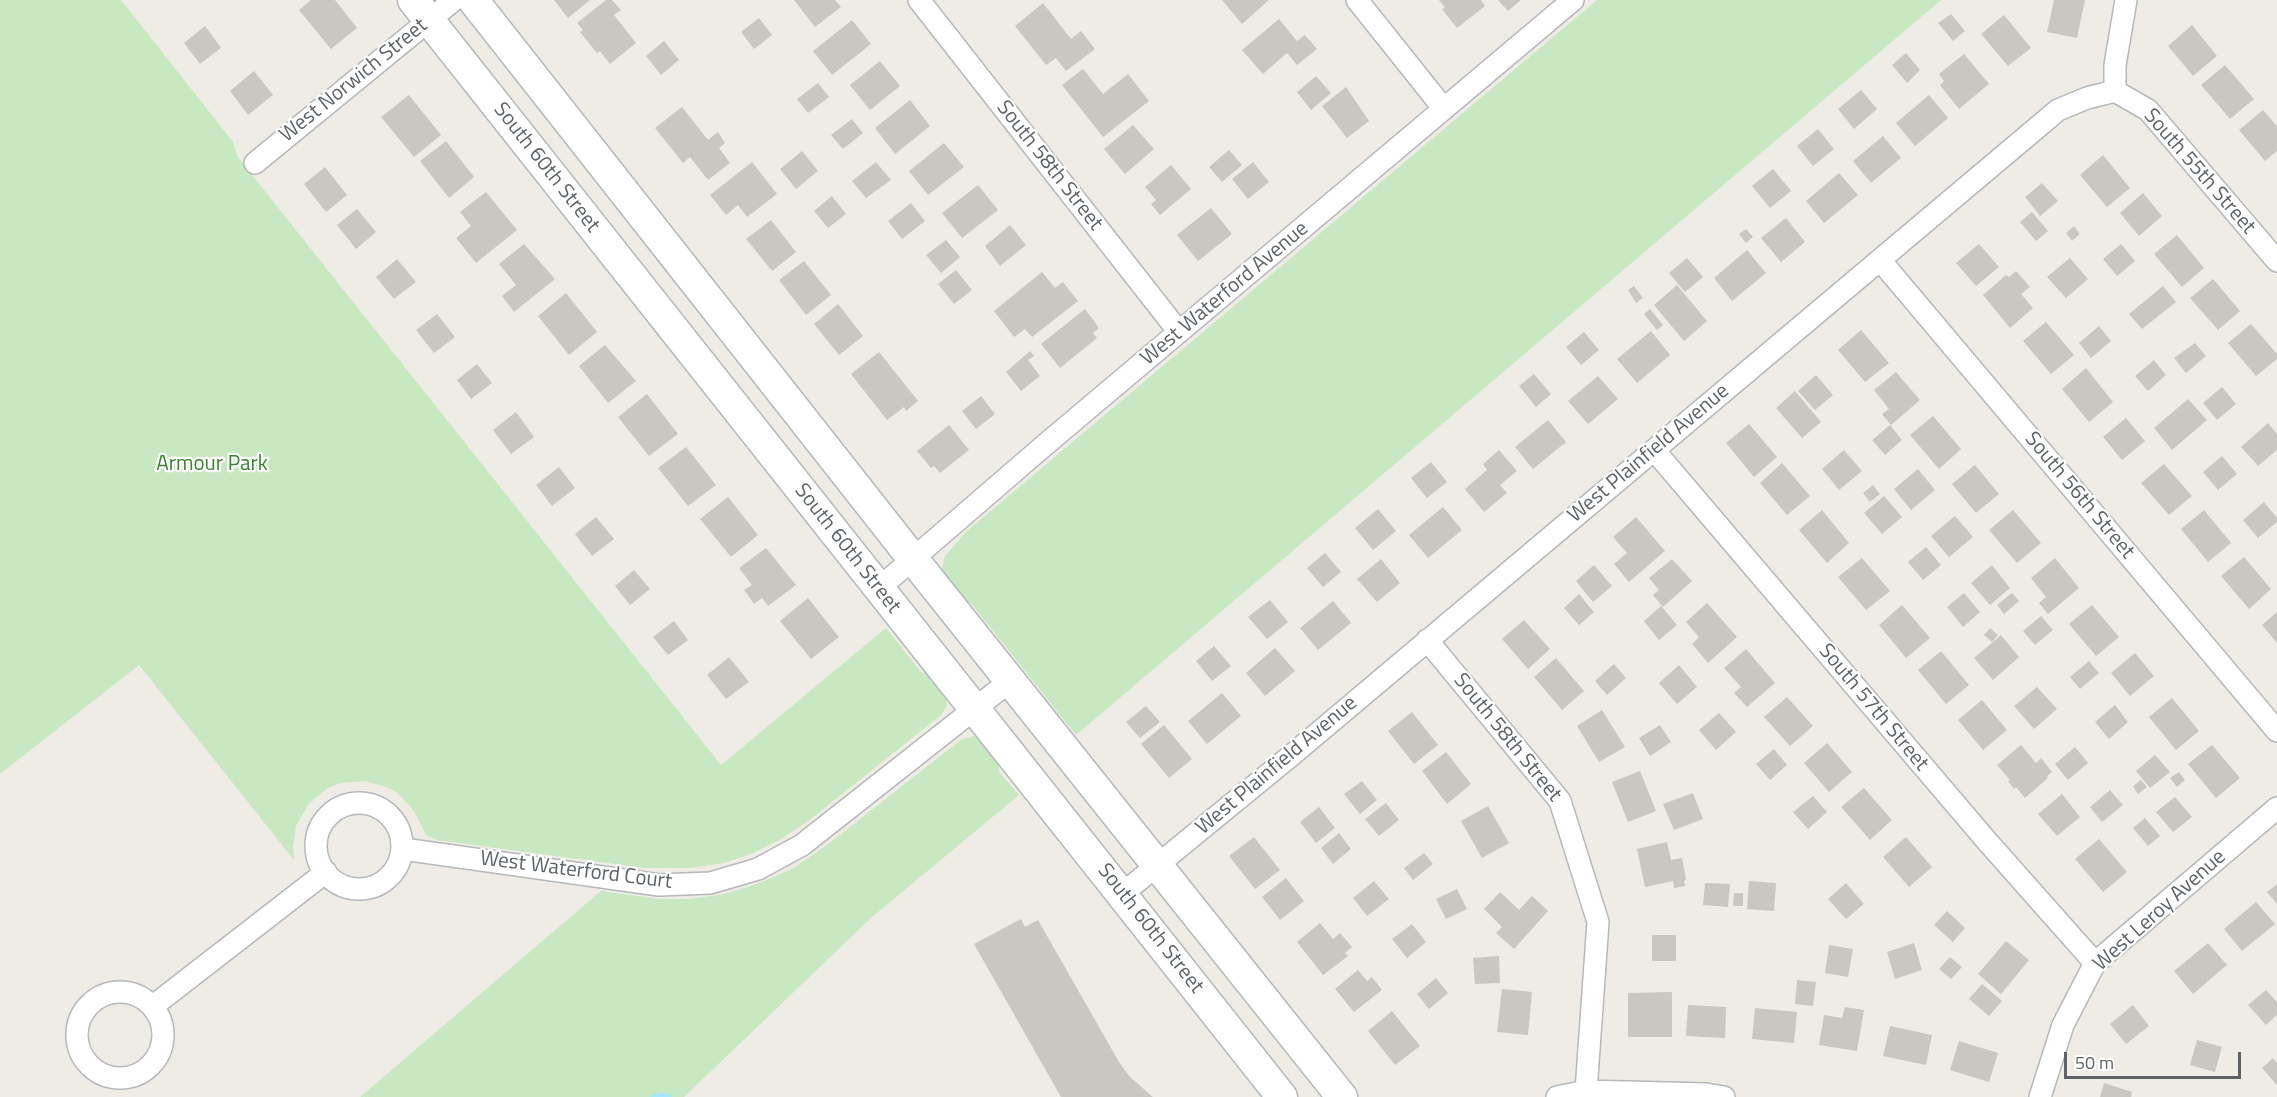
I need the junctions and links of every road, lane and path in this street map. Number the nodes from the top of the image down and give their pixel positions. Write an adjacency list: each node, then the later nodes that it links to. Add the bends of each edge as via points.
1 (454, 0): 7 (street, West Norwich Street)
2 (473, 0): 15 (main road)
3 (919, 0): 13 (street, South 58th Street)
4 (1357, 0): 9 (street)
5 (1573, 0): 9 (street, West Waterford Avenue)
6 (2126, 0): 8 (street, via 2115,65)
7 (421, 10): 10 (street, West Norwich Street); 16 (main road, South 60th Street)
8 (2115, 91): 11 (street, West Plainfield Avenue, via 2058,110); 12 (street, South 55th Street, via 2148,110)
9 (1444, 109): 13 (street, West Waterford Avenue)
10 (255, 162)
11 (1880, 260): 14 (street, West Plainfield Avenue); 20 (street, South 56th Street)
12 (2277, 261)
13 (1179, 332): 15 (street, West Waterford Avenue)
14 (1654, 450): 17 (street, West Plainfield Avenue); 26 (street, South 57th Street)
15 (913, 559): 16 (street, West Waterford Avenue); 18 (main road)
16 (878, 589): 19 (main road, South 60th Street)
17 (1427, 640): 23 (street, West Plainfield Avenue); 28 (street, South 58th Street, via 1560,801 1598,922)
18 (1010, 681): 19 (street, West Waterford Court); 23 (main road)
19 (976, 709): 22 (street, West Waterford Court, via 802,845 759,869 710,883 659,885); 25 (main road, South 60th Street)
20 (2277, 731)
21 (2277, 808): 26 (street, West Leroy Avenue)
22 (403, 849): 24 (street, via 390,876 375,886 344,887); 24 (street, via 401,834 385,810 366,803 348,804 326,818 318,832 316,852)
23 (1158, 866): 25 (street, West Plainfield Avenue); 30 (main road)
24 (326, 872): 27 (street)
25 (1122, 894): 29 (main road, South 60th Street)
26 (2095, 963): 33 (street, West Leroy Avenue, via 2063,1025)
27 (153, 1006): 27 (street, via 136,994 118,991 100,996 87,1006 79,1021 77,1041 92,1068 105,1076 121,1078 136,1075 151,1065 163,1038 162,1023)
28 (1586, 1091): 31 (street); 32 (street)
29 (1282, 1097)
30 (1342, 1097)
31 (1557, 1097)
32 (1724, 1097)
33 (2040, 1097)

